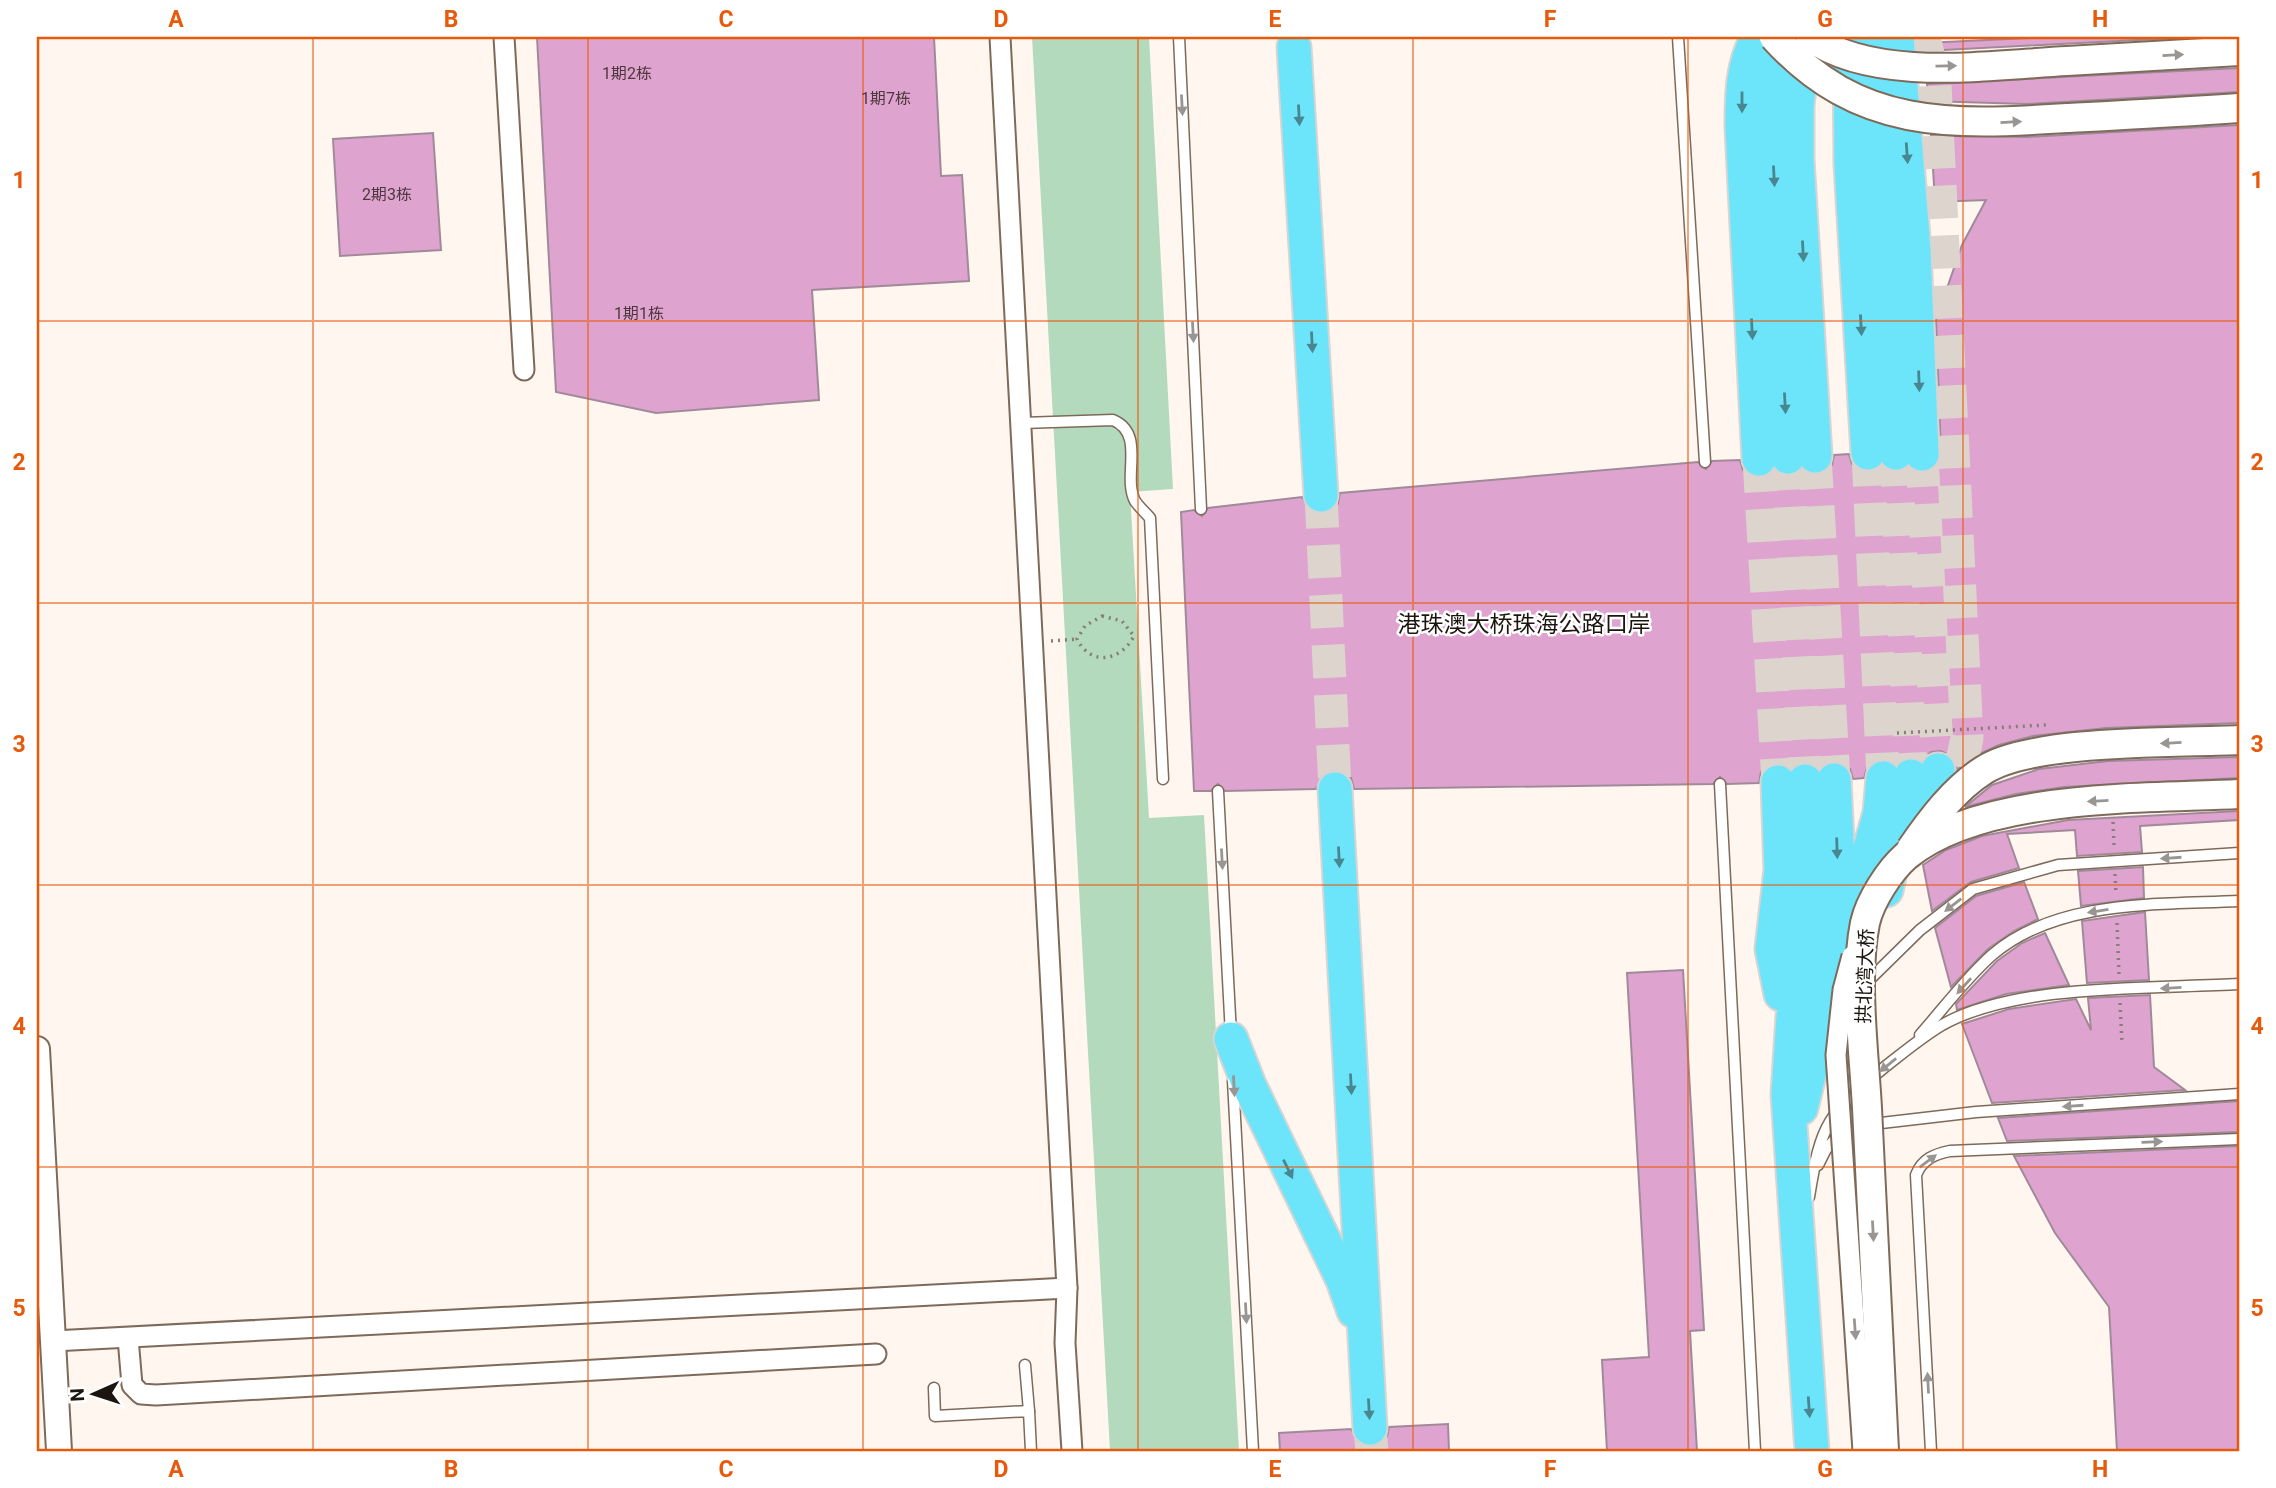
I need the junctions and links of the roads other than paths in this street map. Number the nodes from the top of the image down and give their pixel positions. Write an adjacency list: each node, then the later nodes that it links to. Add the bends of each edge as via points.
1 (504, 37): 15 (street)
2 (1000, 37): 16 (street)
3 (1179, 37): 21 (lane, one-way to 21)
4 (1678, 37): 19 (lane)
5 (1758, 37): 18 (highway, one-way to 18, via 1742,88 1742,127)
6 (1774, 37): 14 (main road, one-way to 14, bridge, via 1807,70 1837,89 1918,120 1995,123)
7 (1786, 37): 18 (highway, one-way to 18, via 1774,67 1770,99)
8 (1807, 37): 13 (main road, one-way to 13, bridge, via 1861,60 1917,66); 18 (highway, one-way to 18, via 1797,105)
9 (1850, 37): 17 (highway, one-way to 17, via 1851,164)
10 (1873, 37): 17 (highway)
11 (1897, 37): 17 (highway, one-way to 17, via 1914,251)
12 (1294, 47): 20 (highway, one-way to 20)
13 (2239, 51)
14 (2239, 108)
15 (524, 370)
16 (1022, 423): 23 (lane, via 1113,420 1130,437 1134,499 1150,518); 42 (street)
17 (1896, 453)
18 (1788, 458)
19 (1705, 462)
20 (1321, 495)
21 (1201, 509)
22 (2239, 740): 29 (main road, one-way to 29, bridge, via 2021,755 1985,769 1959,790)
23 (1163, 779)
24 (1720, 784): 55 (lane)
25 (1335, 789): 45 (highway, one-way to 45)
26 (1218, 791): 34 (lane, one-way to 34)
27 (2239, 794): 29 (main road, 拱北湾大桥, one-way to 29, bridge, via 2037,808 1975,823)
28 (2239, 853): 33 (lane, one-way to 33, via 2058,865 1973,889 1920,930)
29 (1905, 857): 31 (main road, 拱北湾大桥, bridge, via 1879,890)
30 (2239, 901): 35 (lane, one-way to 35, via 2121,907 2056,921 1992,955)
31 (1865, 922): 57 (street, one-way to 57, bridge, via 1843,990 1836,1055); 58 (main road, 拱北湾大桥, one-way to 58, bridge, via 1862,1006)
32 (2239, 984): 35 (lane, one-way to 35, via 2034,995 1965,1015)
33 (1833, 1013): 38 (highway); 38 (highway, via 1887,887 1911,775 1880,813)
34 (1231, 1039): 45 (highway, one-way to 45, via 1248,1085 1343,1280); 54 (lane, one-way to 54)
35 (1908, 1048): 40 (lane, one-way to 40, via 1842,1103 1818,1146)
36 (37, 1049): 44 (street)
37 (2239, 1094): 40 (lane, one-way to 40, via 1976,1112 1864,1125 1840,1134)
38 (1796, 1098): 38 (highway, one-way to 38, via 1782,994 1785,951 1809,874 1806,781 1836,876 1793,1017); 41 (highway, via 1790,1139)
39 (2239, 1139): 59 (lane, one-way to 39, via 1916,1175 1922,1164 1950,1151)
40 (1812, 1176): 41 (lane)
41 (1798, 1266): 56 (highway, one-way to 56)
42 (1066, 1288): 43 (street); 53 (street)
43 (128, 1338): 44 (street); 46 (street, via 132,1385 148,1395)
44 (53, 1341): 51 (street)
45 (1366, 1351): 50 (highway, one-way to 50)
46 (876, 1354)
47 (1026, 1365): 49 (lane)
48 (934, 1388): 49 (lane, via 935,1416)
49 (1029, 1411): 52 (lane)
50 (1370, 1428)
51 (59, 1451)
52 (1031, 1451)
53 (1072, 1451)
54 (1253, 1451)
55 (1755, 1451)
56 (1812, 1451)
57 (1863, 1451)
58 (1884, 1451)
59 (1931, 1451)

